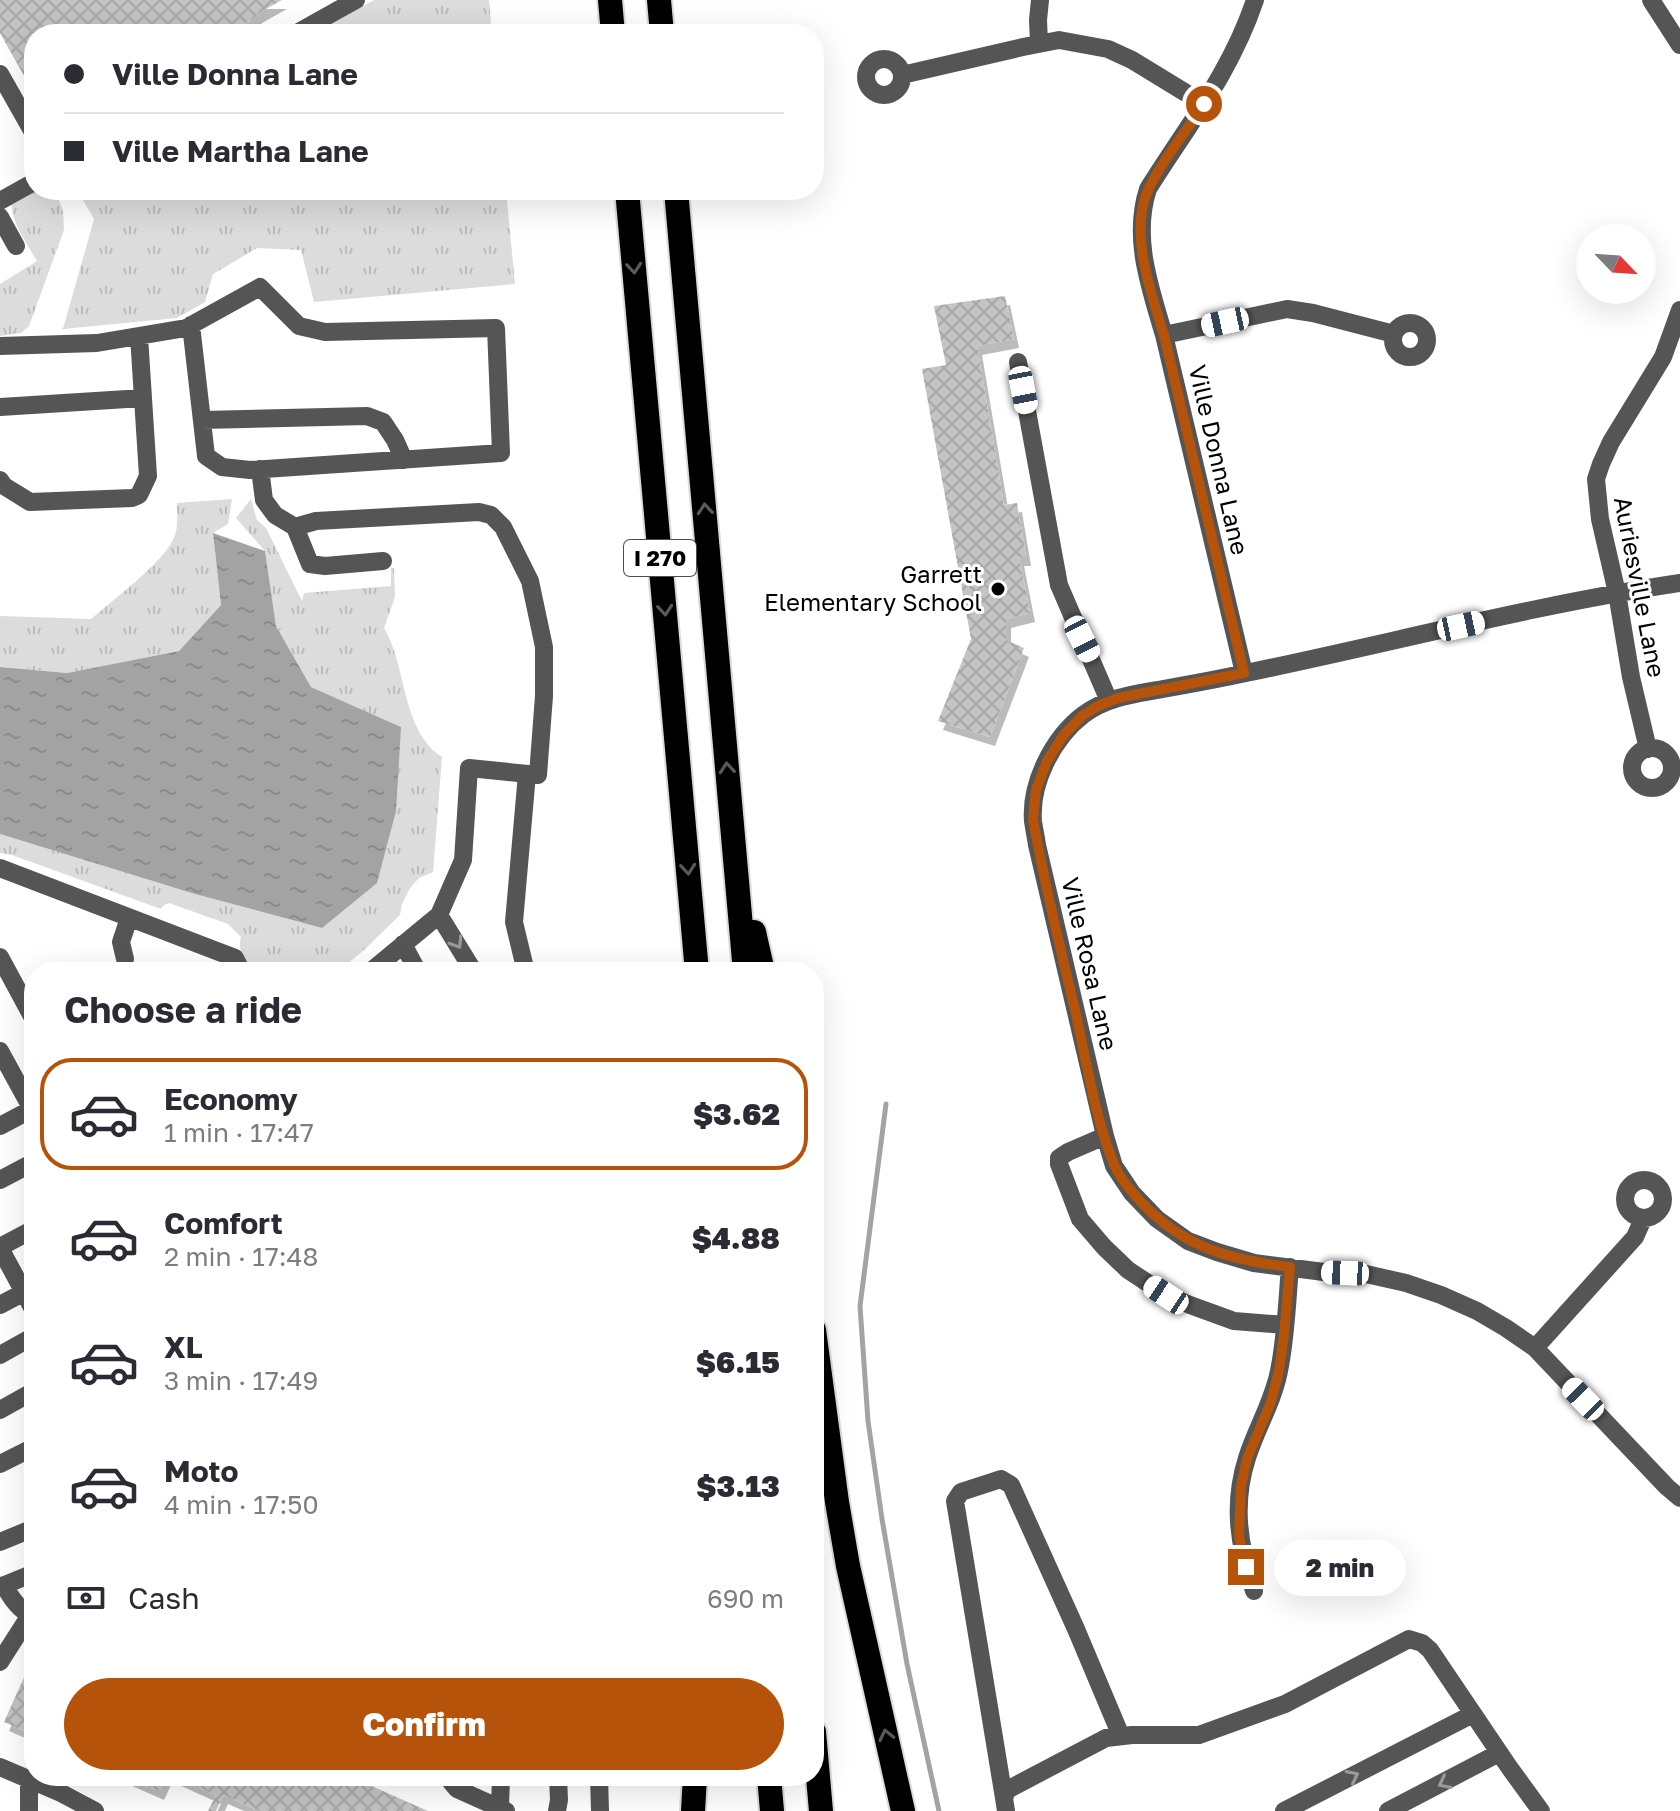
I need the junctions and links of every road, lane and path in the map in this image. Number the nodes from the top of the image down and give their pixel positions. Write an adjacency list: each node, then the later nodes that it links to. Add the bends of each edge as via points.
1 (356, 0): 7 (street)
2 (610, 0): 8 (highway)
3 (659, 0): 9 (highway)
4 (1040, 0): 10 (street)
5 (1255, 0): 14 (street, Ville Donna Lane, via 1226,70)
6 (1651, 0): 11 (street)
7 (313, 24)
8 (612, 24)
9 (661, 24)
10 (1039, 43): 13 (street); 14 (street, via 1059,40 1108,49)
11 (1680, 45)
12 (0, 74): 15 (street)
13 (902, 75)
14 (1204, 104): 25 (street, Ville Donna Lane, via 1148,189 1142,208 1144,261)
15 (24, 116)
16 (24, 188): 19 (street)
17 (628, 200): 55 (highway, I 270, one-way to 55)
18 (677, 200): 43 (highway, I 270, one-way to 18)
19 (0, 201)
20 (0, 217): 21 (street)
21 (16, 246)
22 (1680, 310): 38 (street, Auriesville Lane, via 1663,357 1611,442 1596,479)
23 (191, 325): 26 (street); 31 (street); 32 (street, via 260,287 299,326 325,332 496,328 501,453)
24 (1394, 334): 25 (street, via 1287,309)
25 (1164, 335): 39 (street, Ville Donna Lane)
26 (139, 336): 27 (street); 29 (street)
27 (0, 346)
28 (1018, 362): 40 (street, via 1059,585)
29 (143, 398): 30 (street); 34 (street, via 148,476 139,495 30,502)
30 (0, 407)
31 (202, 420): 32 (street, via 367,416 383,422); 33 (street, via 206,456 222,467)
32 (404, 460): 33 (street)
33 (260, 469): 35 (street, via 264,500 275,515)
34 (0, 480)
35 (295, 527): 36 (street, via 310,564); 42 (street, via 316,521 479,512 503,527 530,581 544,647 538,775)
36 (383, 561)
37 (1680, 583): 38 (street, Ville Rosa Lane)
38 (1617, 593): 39 (street, Ville Rosa Lane); 41 (street, Auriesville Lane)
39 (1244, 673): 40 (street, Ville Rosa Lane)
40 (1109, 701): 63 (street, Ville Rosa Lane, via 1082,716 1063,736 1036,790 1033,819)
41 (1648, 749)
42 (527, 774): 45 (street, via 469,768 463,860); 54 (street, via 514,922)
43 (733, 846): 56 (highway, I 270); 57 (highway)
44 (0, 868): 46 (street)
45 (439, 915): 47 (street); 53 (street, one-way to 53)
46 (129, 918): 49 (street, via 121,942); 50 (street)
47 (403, 944): 51 (street); 52 (street)
48 (0, 957): 58 (street)
49 (125, 959)
50 (237, 962)
51 (382, 962)
52 (413, 962)
53 (468, 962)
54 (524, 962)
55 (694, 962)
56 (744, 962)
57 (761, 962)
58 (24, 1001)
59 (0, 1051): 60 (street)
60 (24, 1095)
61 (24, 1115): 62 (street)
62 (0, 1126)
63 (1105, 1136): 69 (street, Ville Rosa Lane, via 1114,1166 1132,1193 1188,1241 1254,1263); 73 (street, via 1059,1158 1080,1219 1104,1247 1166,1295 1234,1321)
64 (24, 1167): 65 (street)
65 (0, 1180)
66 (1643, 1219): 75 (street, via 1635,1237)
67 (24, 1234): 68 (street)
68 (0, 1247): 70 (street)
69 (1290, 1267): 73 (street); 75 (street, Ville Rosa Lane, via 1406,1283 1477,1311)
70 (24, 1282)
71 (24, 1292): 72 (street)
72 (0, 1305)
73 (1285, 1325): 87 (street, via 1271,1402 1241,1486 1239,1536)
74 (24, 1342): 76 (street)
75 (1535, 1348): 82 (street, Ville Rosa Lane)
76 (0, 1355)
77 (24, 1397): 78 (street)
78 (0, 1410)
79 (824, 1411): 114 (highway, one-way to 79, via 843,1540)
80 (24, 1452): 81 (street)
81 (0, 1464)
82 (1680, 1498)
83 (24, 1532): 84 (street)
84 (0, 1542)
85 (24, 1577): 86 (street)
86 (2, 1586): 88 (street)
87 (1254, 1591)
88 (24, 1612)
89 (24, 1628): 90 (street)
90 (0, 1662)
91 (1473, 1714): 92 (street, via 1430,1650 1409,1639 1285,1704 1199,1735); 93 (street); 115 (street, one-way to 91)
92 (1121, 1736): 105 (street, via 1106,1738 1007,1790); 105 (street, via 1011,1485 1001,1479 961,1492 955,1501)
93 (1499, 1753): 116 (street, one-way to 116); 117 (street)
94 (0, 1767): 95 (street)
95 (24, 1777)
96 (29, 1786): 107 (street)
97 (45, 1786): 108 (street)
98 (454, 1786): 106 (street)
99 (502, 1786): 106 (street)
100 (558, 1786): 109 (street)
101 (599, 1786): 110 (street)
102 (694, 1786): 111 (highway)
103 (770, 1786): 112 (highway)
104 (819, 1786): 113 (highway)
105 (1005, 1804)
106 (503, 1810)
107 (29, 1811)
108 (95, 1811)
109 (557, 1811)
110 (600, 1811)
111 (693, 1811)
112 (772, 1811)
113 (821, 1811)
114 (903, 1811)
115 (1284, 1811)
116 (1388, 1811)
117 (1541, 1811)

